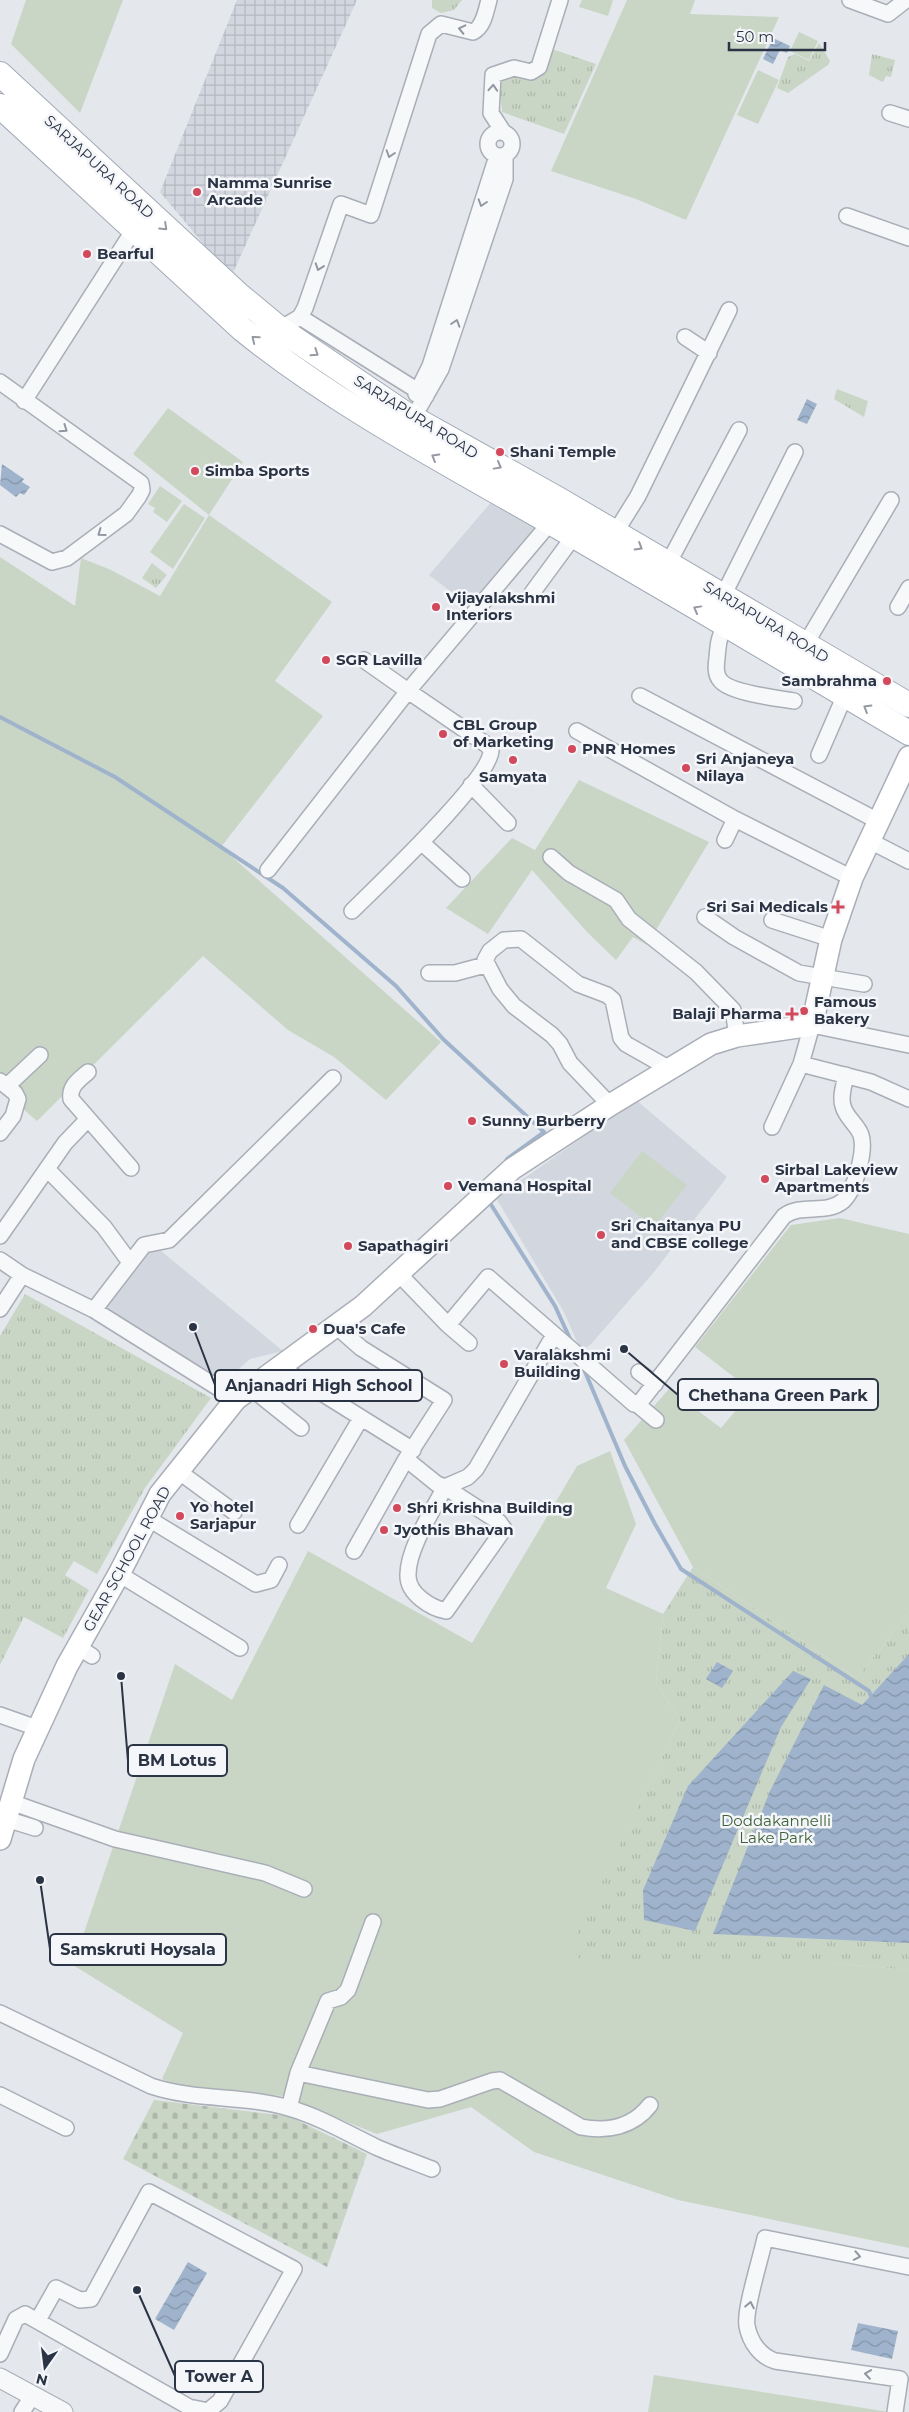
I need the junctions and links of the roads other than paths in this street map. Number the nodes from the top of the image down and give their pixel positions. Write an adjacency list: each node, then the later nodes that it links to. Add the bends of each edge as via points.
1 (489, 0): 13 (street, one-way to 13, via 477,30 473,32 442,24 429,34 371,214 341,204 305,308)
2 (560, 0): 17 (street, one-way to 2, via 501,156 491,152 488,145 496,133 504,132 491,113 493,75 514,68 530,72 539,67)
3 (850, 0): 4 (street, via 888,14)
4 (906, 0)
5 (0, 74): 13 (main road, SARJAPURA ROAD, one-way to 13, via 239,295)
6 (0, 106): 10 (main road, SARJAPURA ROAD)
7 (890, 113): 8 (street)
8 (909, 120)
9 (847, 216): 11 (street)
10 (133, 231): 18 (street); 23 (main road, SARJAPURA ROAD, one-way to 10, via 393,434 287,364 242,329)
11 (909, 238)
12 (729, 310): 15 (street)
13 (290, 323): 17 (street); 19 (main road, SARJAPURA ROAD, one-way to 19)
14 (685, 337): 15 (street)
15 (709, 353): 24 (street, via 638,496)
16 (0, 382): 18 (street)
17 (422, 393): 19 (street)
18 (24, 401): 25 (street, one-way to 25, via 141,483 142,490 126,514 67,558 52,562)
19 (408, 415): 24 (main road, SARJAPURA ROAD, one-way to 24)
20 (739, 430): 27 (street)
21 (795, 452): 30 (street)
22 (891, 500): 33 (street)
23 (550, 522): 26 (main road, SARJAPURA ROAD); 35 (street)
24 (615, 533): 27 (main road, SARJAPURA ROAD, one-way to 27)
25 (0, 534)
26 (574, 536): 29 (street); 32 (main road, SARJAPURA ROAD, one-way to 26)
27 (668, 564): 30 (main road, SARJAPURA ROAD)
28 (909, 588): 31 (street)
29 (532, 593)
30 (723, 596): 33 (main road, SARJAPURA ROAD)
31 (898, 607)
32 (725, 624): 36 (main road, SARJAPURA ROAD); 38 (street, via 719,635 717,655 720,680 735,690)
33 (805, 645): 39 (main road, SARJAPURA ROAD)
34 (364, 660): 35 (street)
35 (408, 691): 44 (street, via 491,750 488,762); 53 (street)
36 (845, 695): 41 (main road, SARJAPURA ROAD, one-way to 36); 42 (street)
37 (640, 696): 46 (street)
38 (794, 702)
39 (909, 705)
40 (578, 731): 45 (street)
41 (909, 733)
42 (819, 755)
43 (909, 757): 46 (main road)
44 (471, 786): 47 (street); 50 (street)
45 (735, 819): 48 (street); 54 (street)
46 (878, 821): 49 (main road)
47 (508, 822)
48 (725, 840)
49 (870, 841): 52 (street); 54 (main road)
50 (421, 842): 55 (street); 56 (street)
51 (551, 857): 65 (street, via 569,872 616,900 629,919 716,991 733,1010)
52 (909, 861)
53 (268, 870)
54 (852, 878): 59 (main road)
55 (462, 879)
56 (352, 911)
57 (705, 917): 62 (street, via 799,973)
58 (772, 920): 59 (street)
59 (831, 939): 62 (main road)
60 (486, 965): 61 (street, via 455,973); 69 (street, via 486,957 504,940 520,939 578,984 613,1000 621,1038); 75 (street, via 514,1006 552,1035 570,1063)
61 (429, 973)
62 (823, 977): 63 (street); 64 (main road)
63 (864, 984)
64 (812, 1025): 65 (main road, GEAR SCHOOL ROAD); 66 (street); 68 (street)
65 (737, 1036): 69 (main road, GEAR SCHOOL ROAD, via 710,1044)
66 (909, 1045)
67 (40, 1055): 73 (street)
68 (800, 1064): 71 (street); 77 (street)
69 (670, 1069): 75 (main road, GEAR SCHOOL ROAD)
70 (88, 1072): 76 (street, via 74,1084 70,1095)
71 (846, 1076): 74 (street, via 871,1082); 94 (street, via 842,1104 845,1114 861,1134 863,1145 860,1166 844,1200 833,1207 798,1209 784,1216)
72 (333, 1078): 83 (street, via 169,1240 144,1245)
73 (3, 1084): 78 (street, via 18,1099 13,1116)
74 (909, 1098)
75 (610, 1106): 84 (main road, GEAR SCHOOL ROAD, via 498,1182)
76 (88, 1119): 79 (street); 80 (street, via 65,1143)
77 (772, 1127)
78 (0, 1133)
79 (131, 1168)
80 (47, 1169): 81 (street); 83 (street, via 104,1227)
81 (0, 1236)
82 (0, 1260): 85 (street)
83 (129, 1261): 87 (street)
84 (398, 1273): 88 (street); 89 (main road, GEAR SCHOOL ROAD)
85 (22, 1275): 86 (street); 87 (street)
86 (0, 1309)
87 (94, 1310): 95 (street)
88 (448, 1325): 90 (street, via 488,1277); 91 (street)
89 (336, 1326): 92 (main road, GEAR SCHOOL ROAD); 100 (street, via 361,1348 444,1400)
90 (554, 1335): 96 (street); 102 (street, via 476,1469 468,1477)
91 (469, 1343)
92 (280, 1366): 95 (main road, GEAR SCHOOL ROAD); 97 (street)
93 (639, 1372): 94 (street)
94 (655, 1384): 96 (street)
95 (244, 1393): 99 (street); 101 (main road, GEAR SCHOOL ROAD)
96 (638, 1405): 98 (street)
97 (361, 1418): 100 (street); 105 (street)
98 (656, 1420)
99 (301, 1428)
100 (410, 1455): 102 (street, via 436,1484); 106 (street)
101 (178, 1471): 103 (street); 104 (main road, GEAR SCHOOL ROAD, via 160,1494)
102 (445, 1487): 102 (street, via 413,1552 408,1578 414,1592 436,1609 446,1611 504,1529 499,1522)
103 (234, 1512)
104 (149, 1519): 107 (street, via 256,1584 271,1580); 108 (main road, GEAR SCHOOL ROAD)
105 (298, 1525)
106 (354, 1552)
107 (279, 1565)
108 (119, 1574): 109 (street); 111 (main road, GEAR SCHOOL ROAD, via 85,1652)
109 (240, 1648)
110 (0, 1716): 111 (street)
111 (37, 1728): 112 (main road, GEAR SCHOOL ROAD)
112 (6, 1810): 113 (street); 114 (main road, GEAR SCHOOL ROAD); 115 (street, via 115,1839 246,1868)
113 (36, 1828)
114 (0, 1839)
115 (304, 1889)
116 (373, 1922): 118 (street, via 348,1990 328,2001)
117 (0, 2013): 121 (street, via 151,2086 174,2093)
118 (298, 2073): 120 (street, via 428,2100 500,2080 581,2128 596,2130 634,2122); 121 (street)
119 (0, 2095): 122 (street)
120 (650, 2105)
121 (289, 2108): 123 (street)
122 (66, 2128)
123 (432, 2169)
124 (909, 2267): 128 (street, one-way to 124, via 775,2362 766,2358 754,2344 747,2325 765,2238)
125 (38, 2320): 125 (street, via 189,2407 208,2411 220,2401 294,2269 149,2192 91,2299 80,2300 56,2288); 126 (street, via 25,2314 16,2319)
126 (0, 2354)
127 (0, 2378): 129 (street)
128 (905, 2379): 132 (street)
129 (33, 2395): 130 (street); 131 (street)
130 (22, 2412)
131 (63, 2412)
132 (896, 2412)

